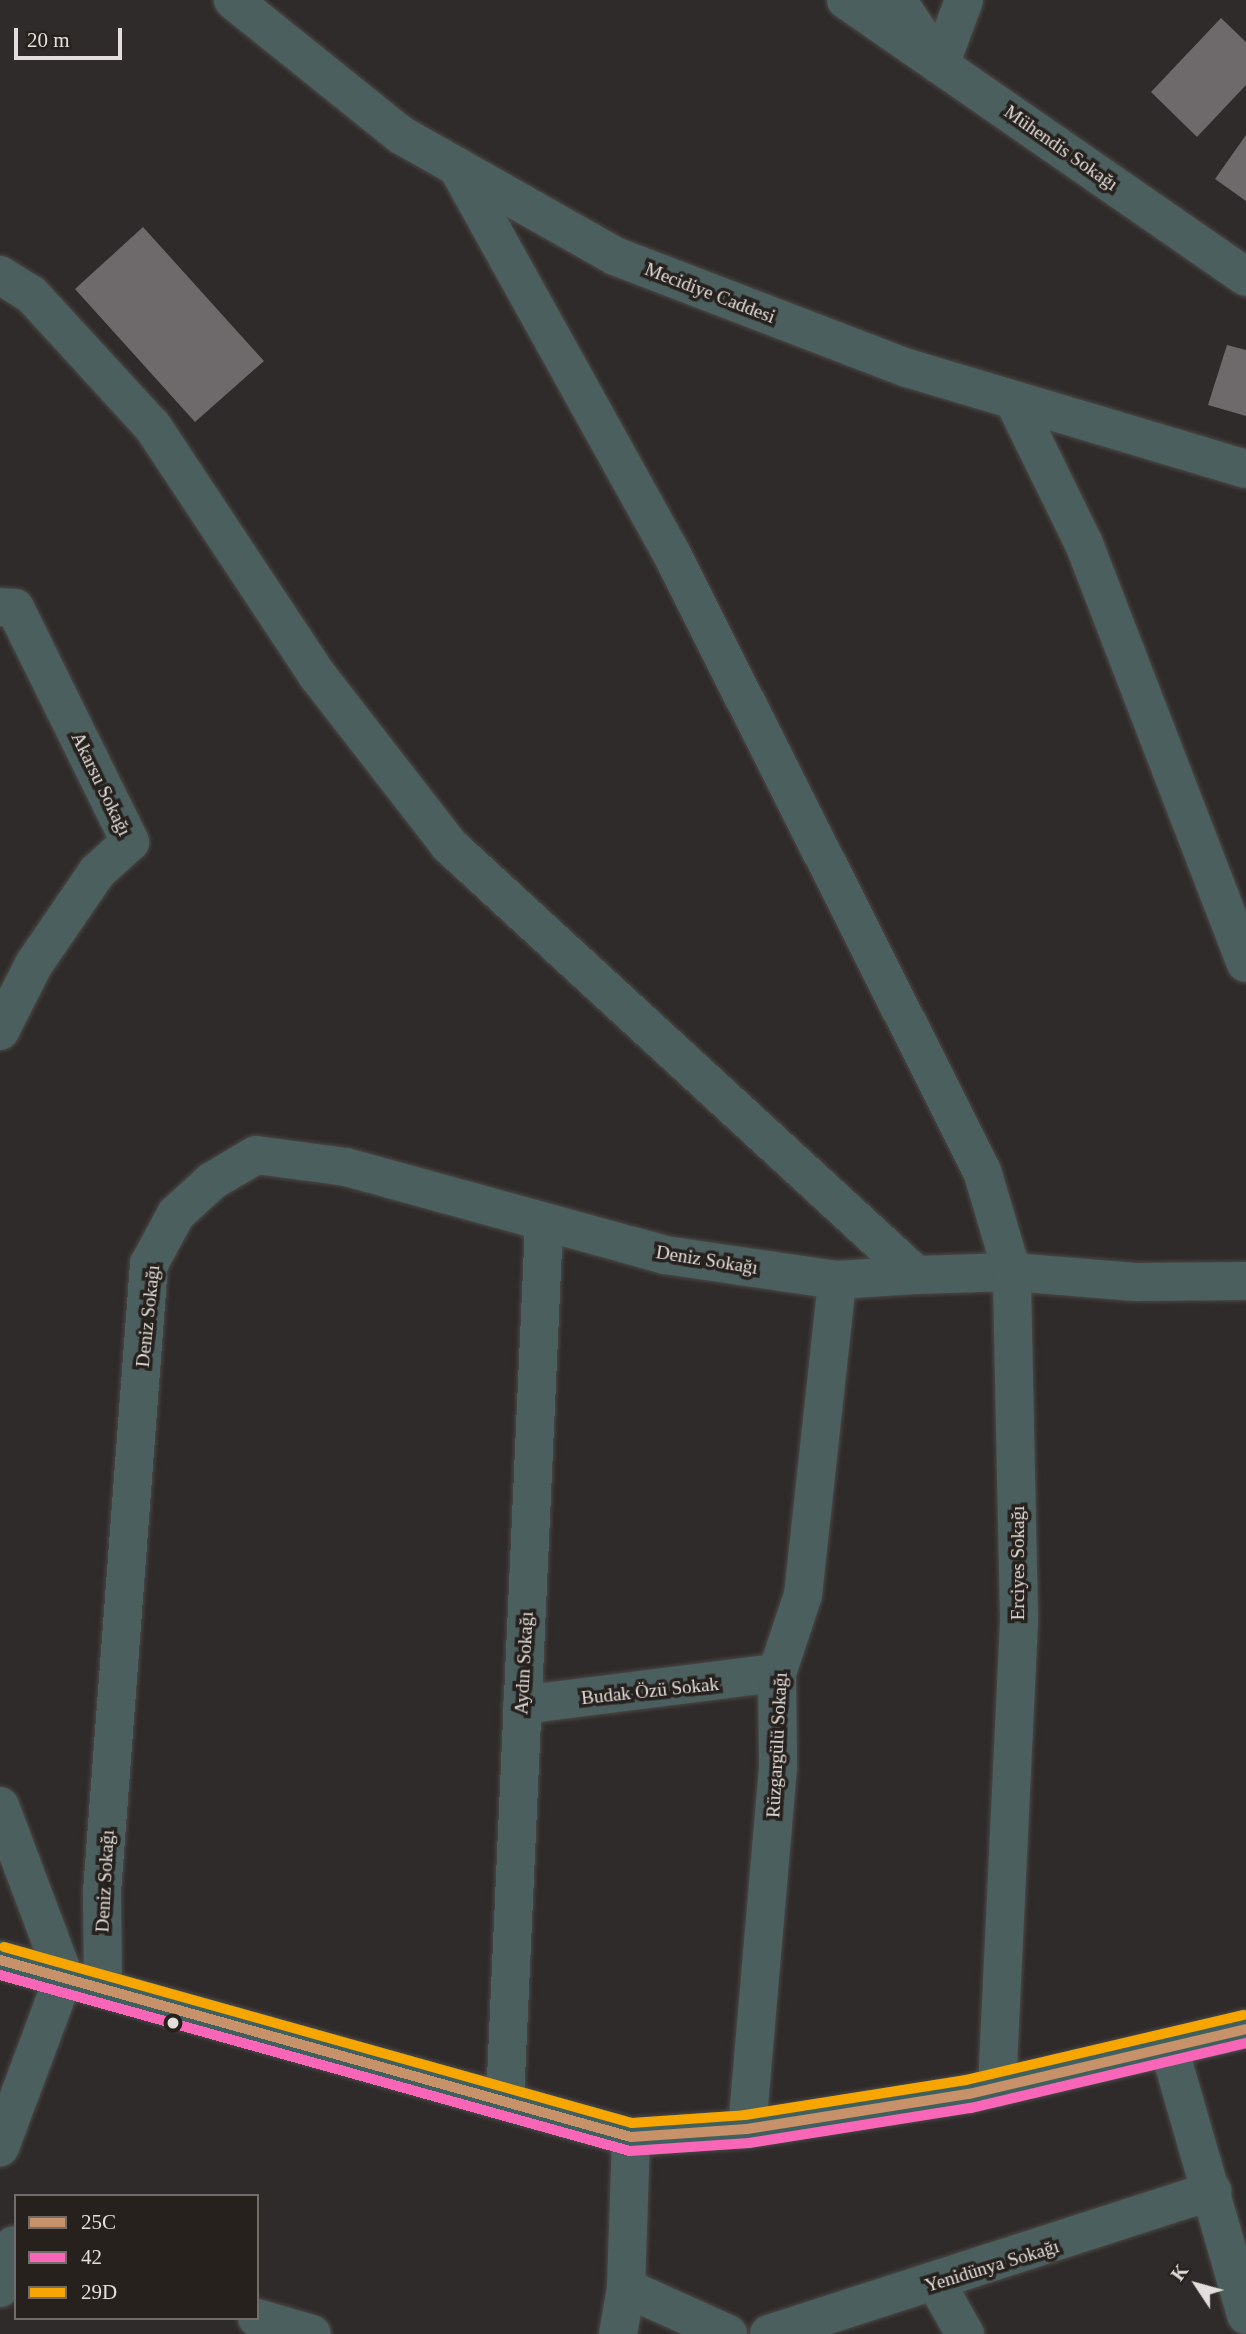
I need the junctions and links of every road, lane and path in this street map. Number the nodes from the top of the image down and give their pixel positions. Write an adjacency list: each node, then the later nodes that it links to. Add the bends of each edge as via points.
1 (846, 0): 5 (street)
2 (897, 0): 5 (street, Mühendis Sokağı)
3 (964, 0): 5 (street)
4 (238, 2): 6 (street, Mecidiye Caddesi, via 401,135)
5 (940, 65): 8 (street, Mühendis Sokağı)
6 (457, 167): 9 (street, Mecidiye Caddesi, via 615,256 907,368); 15 (street, Erciyes Sokağı, via 669,549 964,1134 982,1171)
7 (0, 275): 16 (street, via 31,294 153,427 318,676 450,846)
8 (1246, 276)
9 (1014, 401): 10 (street, Mecidiye Caddesi); 12 (street, via 1084,544)
10 (1246, 469)
11 (0, 607): 13 (street, Akarsu Sokağı, via 15,608 130,842 97,872 34,964)
12 (1246, 963)
13 (0, 1031)
14 (544, 1224): 17 (street, Deniz Sokağı, via 665,1255); 20 (street, Aydın Sokağı); 24 (street, Deniz Sokağı, via 346,1167 256,1156 212,1181 176,1214 149,1264 102,1892)
15 (1012, 1272): 16 (street, Deniz Sokağı); 18 (street, via 1136,1282); 27 (street, Erciyes Sokağı, via 1019,1616)
16 (916, 1275): 17 (street, Deniz Sokağı)
17 (837, 1280): 19 (street, Rüzgargülü Sokağı, via 803,1595)
18 (1246, 1281)
19 (778, 1672): 20 (street, Budak Özü Sokak); 29 (street, Rüzgargülü Sokağı, via 778,1765)
20 (522, 1705): 28 (street, Aydın Sokağı)
21 (1, 1813): 23 (street)
22 (0, 1960): 23 (main road)
23 (64, 1976): 24 (main road); 31 (street)
24 (103, 1986): 28 (main road)
25 (1246, 2029): 26 (main road)
26 (1170, 2048): 27 (main road); 32 (street)
27 (997, 2088): 29 (main road)
28 (505, 2101): 30 (main road)
29 (747, 2129): 30 (main road)
30 (631, 2137): 36 (street)
31 (0, 2147)
32 (1225, 2206): 34 (street, Yenidünya Sokağı); 37 (street)
33 (10, 2244): 35 (street)
34 (936, 2283): 42 (street, Yenidünya Sokağı, via 806,2317); 43 (street)
35 (0, 2288)
36 (626, 2288): 40 (street); 41 (street)
37 (1246, 2315)
38 (259, 2319): 39 (street)
39 (312, 2334)
40 (618, 2334)
41 (728, 2334)
42 (769, 2334)
43 (965, 2334)

